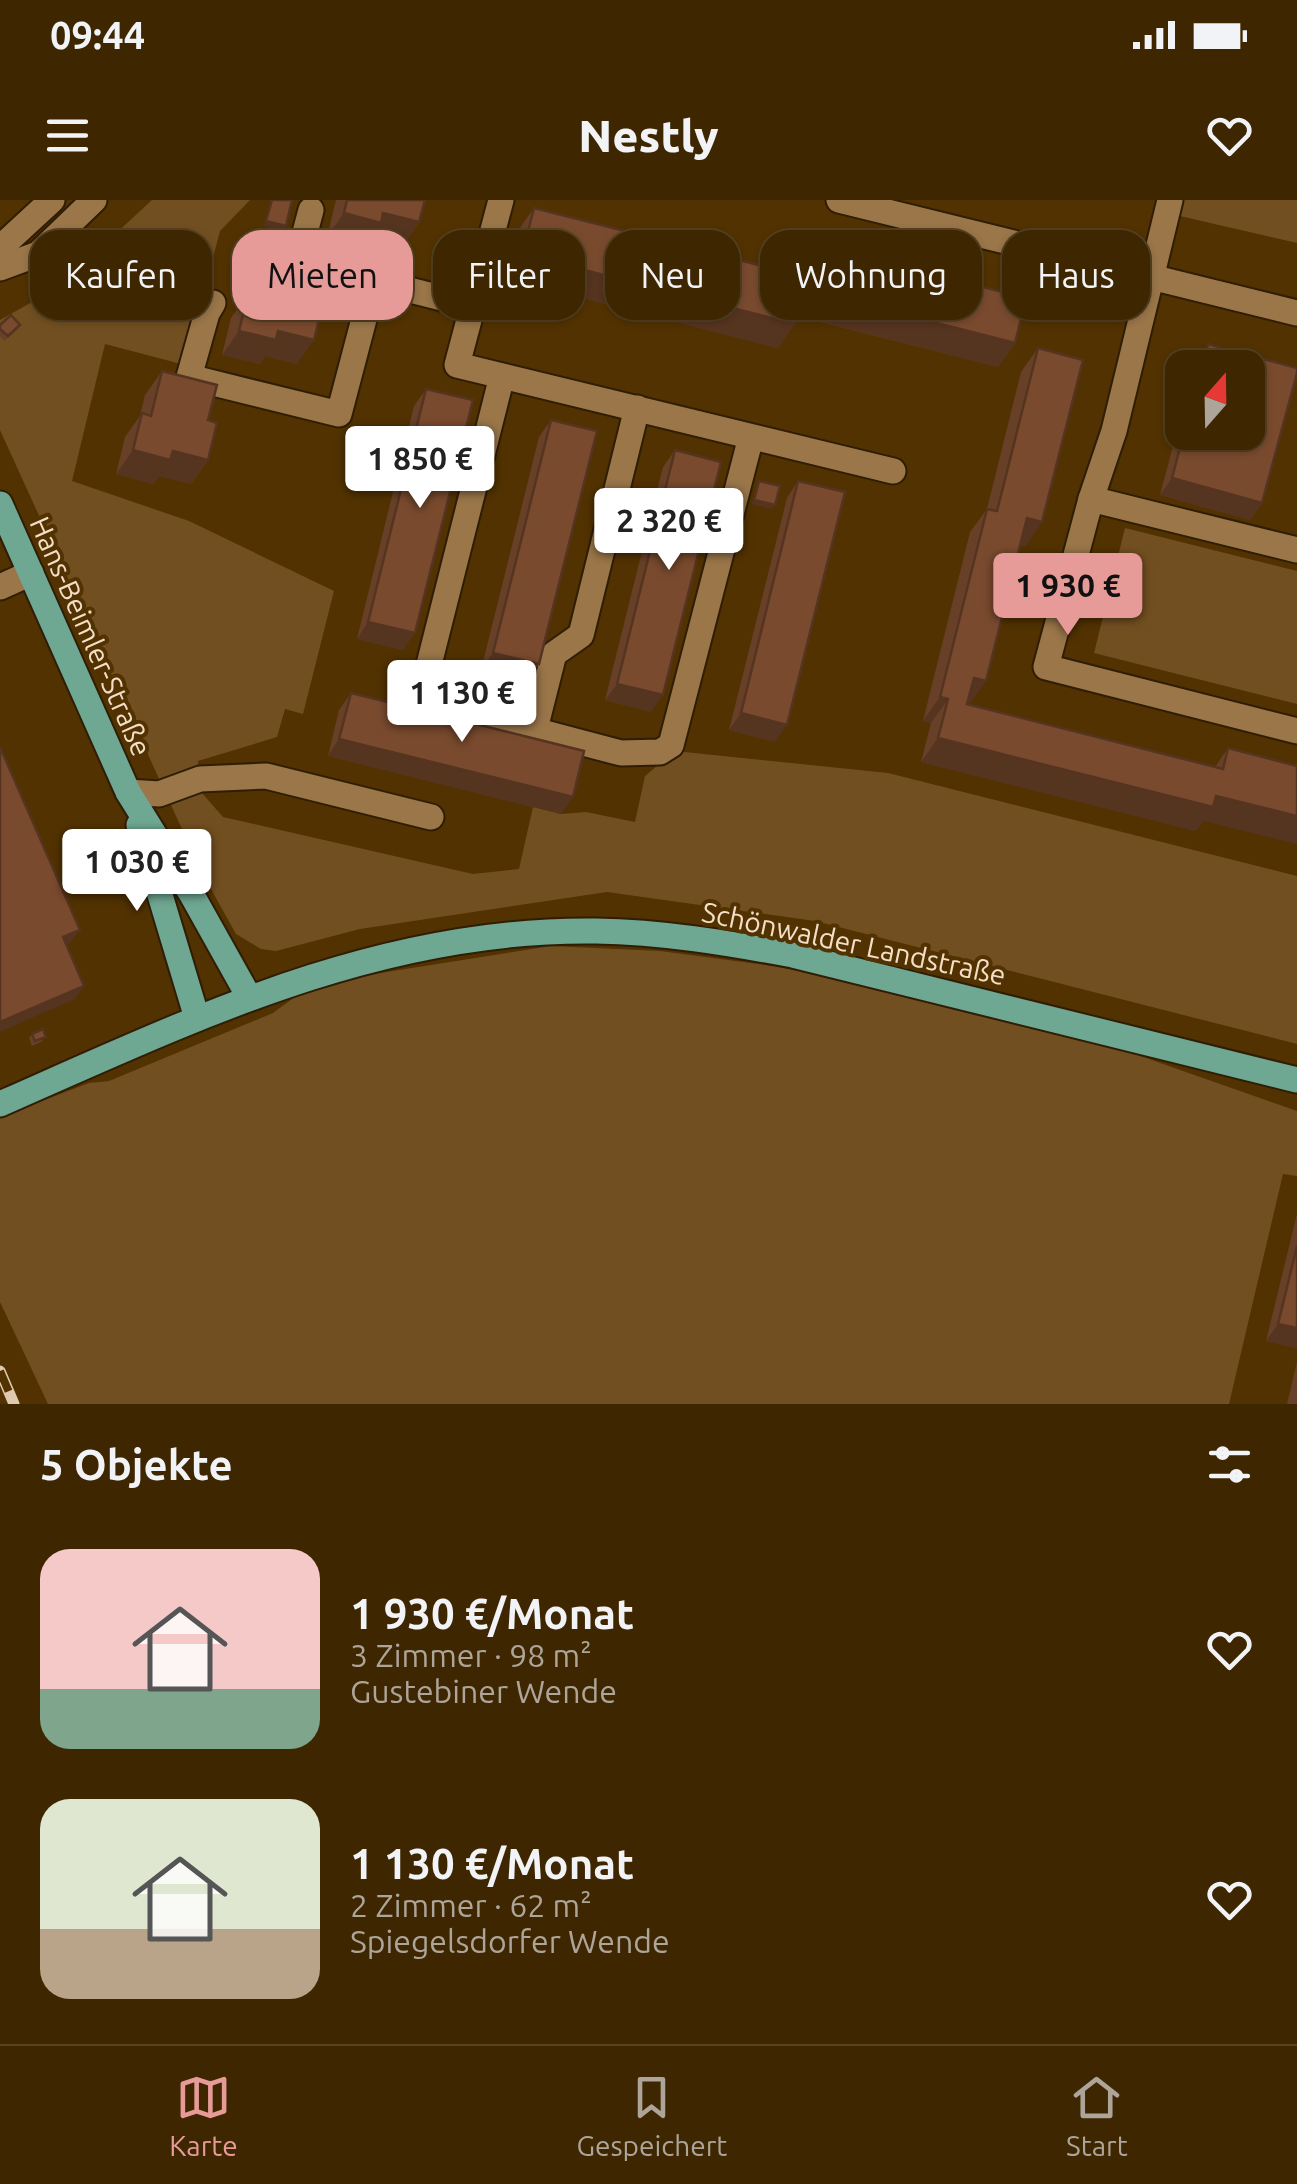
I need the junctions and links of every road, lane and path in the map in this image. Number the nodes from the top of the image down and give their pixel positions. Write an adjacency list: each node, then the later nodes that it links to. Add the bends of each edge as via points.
1 (52, 200): 9 (street)
2 (94, 200): 10 (street, via 38,254)
3 (501, 200): 8 (street)
4 (839, 200): 11 (street)
5 (1170, 200): 11 (street)
6 (311, 210): 7 (street)
7 (306, 230)
8 (493, 230)
9 (0, 248)
10 (0, 268)
11 (1151, 275): 13 (street); 20 (street)
12 (213, 303): 14 (street, via 189,377 338,414)
13 (1297, 313)
14 (363, 320)
15 (468, 320): 16 (street, via 457,365)
16 (502, 376): 17 (street); 25 (street, via 420,700)
17 (637, 408): 18 (street); 25 (street, via 581,634 554,654)
18 (752, 437): 19 (street); 25 (street, via 670,744 660,752 621,753)
19 (893, 471)
20 (1091, 498): 22 (street); 26 (street, via 1046,667)
21 (0, 504): 23 (main road, Hans-Beimler-Straße)
22 (1297, 550)
23 (31, 573): 24 (street); 27 (main road, Hans-Beimler-Straße)
24 (0, 587)
25 (534, 729)
26 (1297, 731)
27 (128, 792): 28 (street, via 159,794 200,779 266,776); 29 (main road, Hans-Beimler-Straße); 30 (main road, Hans-Beimler-Straße)
28 (431, 818)
29 (249, 996): 30 (main road, Schönwalder Landstraße); 31 (main road, Schönwalder Landstraße, via 370,959 475,939 597,931 666,935 793,955)
30 (197, 1018): 32 (main road, Schönwalder Landstraße)
31 (1297, 1080)
32 (0, 1104)

